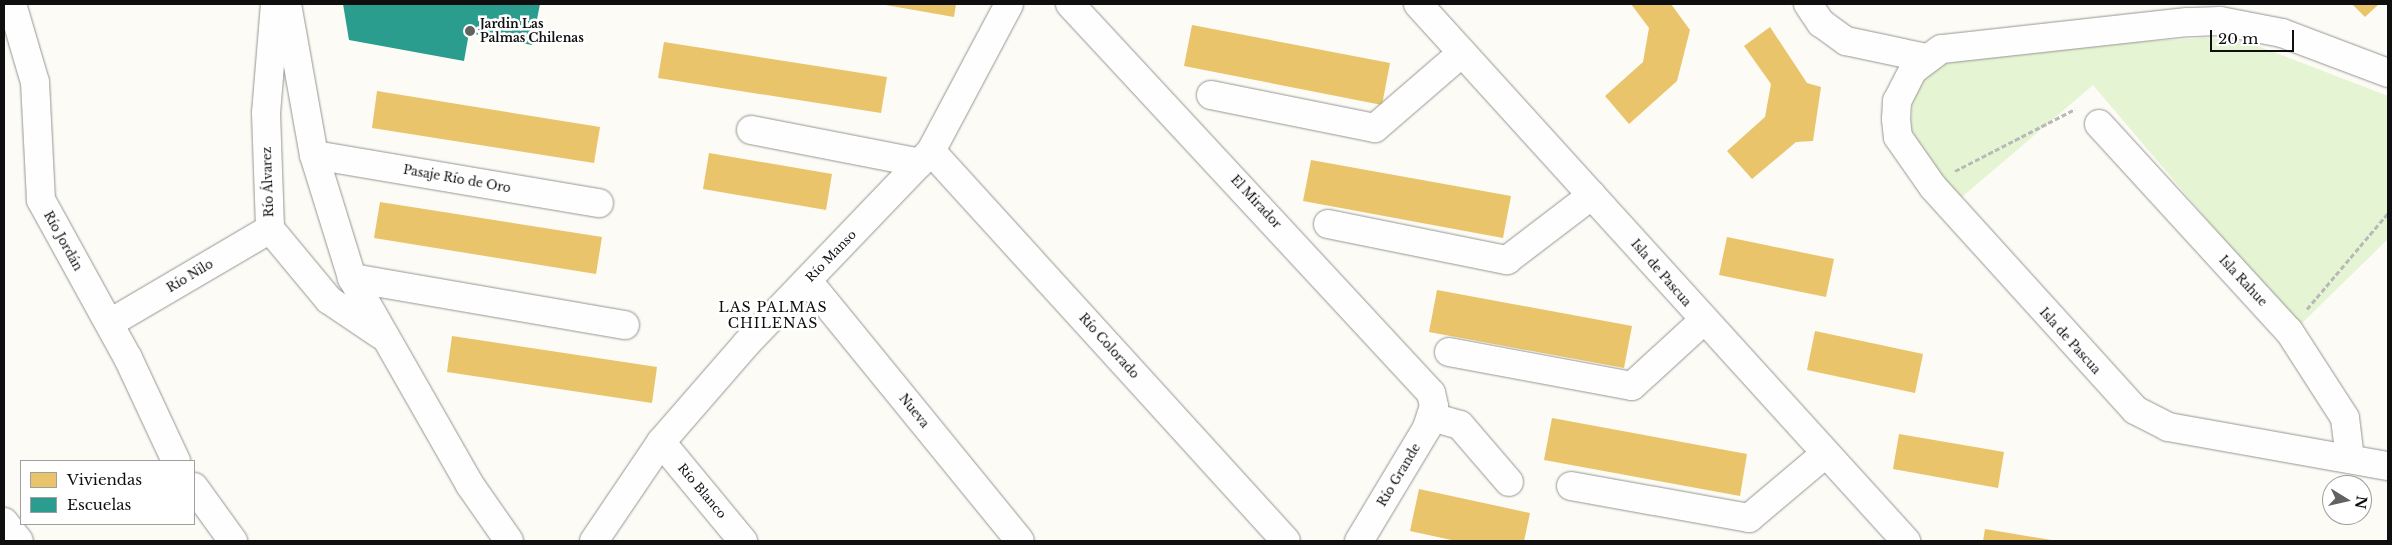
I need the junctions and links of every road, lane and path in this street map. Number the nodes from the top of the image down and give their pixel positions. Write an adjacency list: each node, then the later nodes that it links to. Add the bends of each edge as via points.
1 (12, 4): 25 (street, Río Jordán, via 35,82 41,200)
2 (275, 4): 21 (street, Río Álvarez, via 266,113)
3 (287, 4): 14 (street, Río Álvarez)
4 (1009, 4): 15 (street, Río Manso)
5 (1070, 4): 30 (street, El Mirador, via 1425,384)
6 (1418, 4): 8 (street, Isla de Pascua)
7 (1808, 4): 9 (street, via 1821,23 1846,42)
8 (1462, 52): 11 (street, via 1376,128); 17 (street, Isla de Pascua)
9 (1926, 58): 10 (street, Isla de Pascua, via 1958,44 2220,22 2282,33); 33 (street, Isla de Pascua, via 1913,70 1898,101 1898,137 1933,187 2124,401 2168,427)
10 (2388, 73)
11 (1211, 95)
12 (2099, 124): 16 (path, via 2074,108); 27 (street, Isla Rahue)
13 (751, 130): 15 (street)
14 (314, 155): 18 (street, Pasaje Río de Oro); 22 (street, Río Álvarez)
15 (926, 157): 23 (street, Río Manso); 46 (street, Río Colorado)
16 (1949, 174)
17 (1592, 195): 20 (street, via 1507,260); 24 (street, Isla de Pascua)
18 (600, 203)
19 (2388, 213): 27 (path)
20 (1328, 224)
21 (270, 228): 25 (street, Río Nilo); 28 (street, Río Álvarez, via 329,300)
22 (352, 278): 26 (street); 28 (street, Río Álvarez)
23 (808, 281): 31 (street, Río Manso); 45 (street, Nueva)
24 (1703, 321): 29 (street, via 1632,386); 32 (street, Isla de Pascua)
25 (110, 323): 34 (street, Río Jordán)
26 (625, 325)
27 (2289, 331): 33 (street, Isla Rahue, via 2345,418)
28 (387, 340): 42 (street, Río Álvarez, via 470,485)
29 (1449, 352)
30 (1433, 411): 36 (street, via 1460,425); 47 (street, Río Grande)
31 (661, 442): 43 (street, Río Manso); 44 (street, Río Blanco)
32 (1825, 454): 37 (street, via 1749,518); 48 (street, Isla de Pascua)
33 (2350, 459): 35 (street, Isla de Pascua)
34 (176, 460)
35 (2388, 466)
36 (1509, 482)
37 (1571, 486)
38 (195, 488): 41 (street)
39 (4, 522): 40 (street)
40 (19, 541)
41 (233, 541)
42 (509, 541)
43 (594, 541)
44 (744, 541)
45 (1020, 541)
46 (1286, 541)
47 (1359, 541)
48 (1906, 541)

